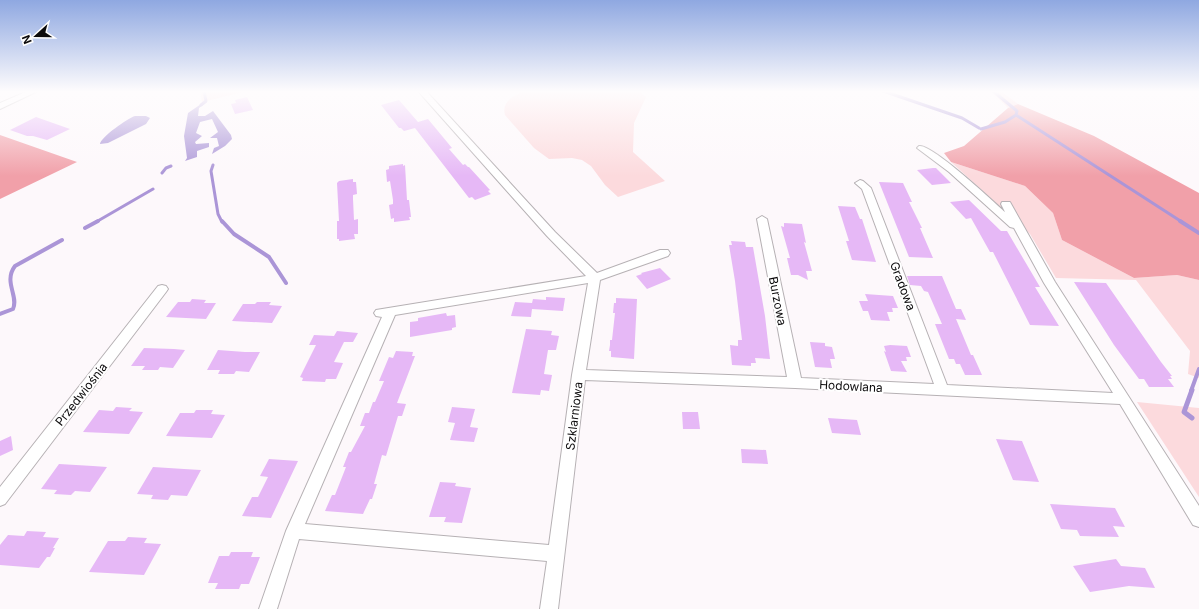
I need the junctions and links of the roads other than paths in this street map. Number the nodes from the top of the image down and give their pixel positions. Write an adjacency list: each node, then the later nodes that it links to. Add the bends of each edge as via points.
1 (448, 119): 8 (street)
2 (922, 148): 6 (street, via 952,170)
3 (860, 183): 12 (street, Gradowa, via 866,188)
4 (1006, 204): 6 (street)
5 (762, 219): 11 (street, Burzowa)
6 (1021, 231): 13 (street, via 1050,283)
7 (664, 253): 8 (street)
8 (594, 278): 10 (street, Szklarniowa); 16 (street, via 385,312)
9 (162, 290): 14 (street, Przedwiośnia)
10 (579, 375): 11 (street, Hodowlana); 17 (street, Szklarniowa)
11 (795, 383): 12 (street, Hodowlana)
12 (943, 391): 13 (street, Hodowlana)
13 (1124, 398): 15 (street)
14 (0, 499)
15 (1199, 520)
16 (294, 532): 17 (street); 18 (street)
17 (556, 554): 19 (street, Szklarniowa)
18 (268, 609)
19 (549, 609)

